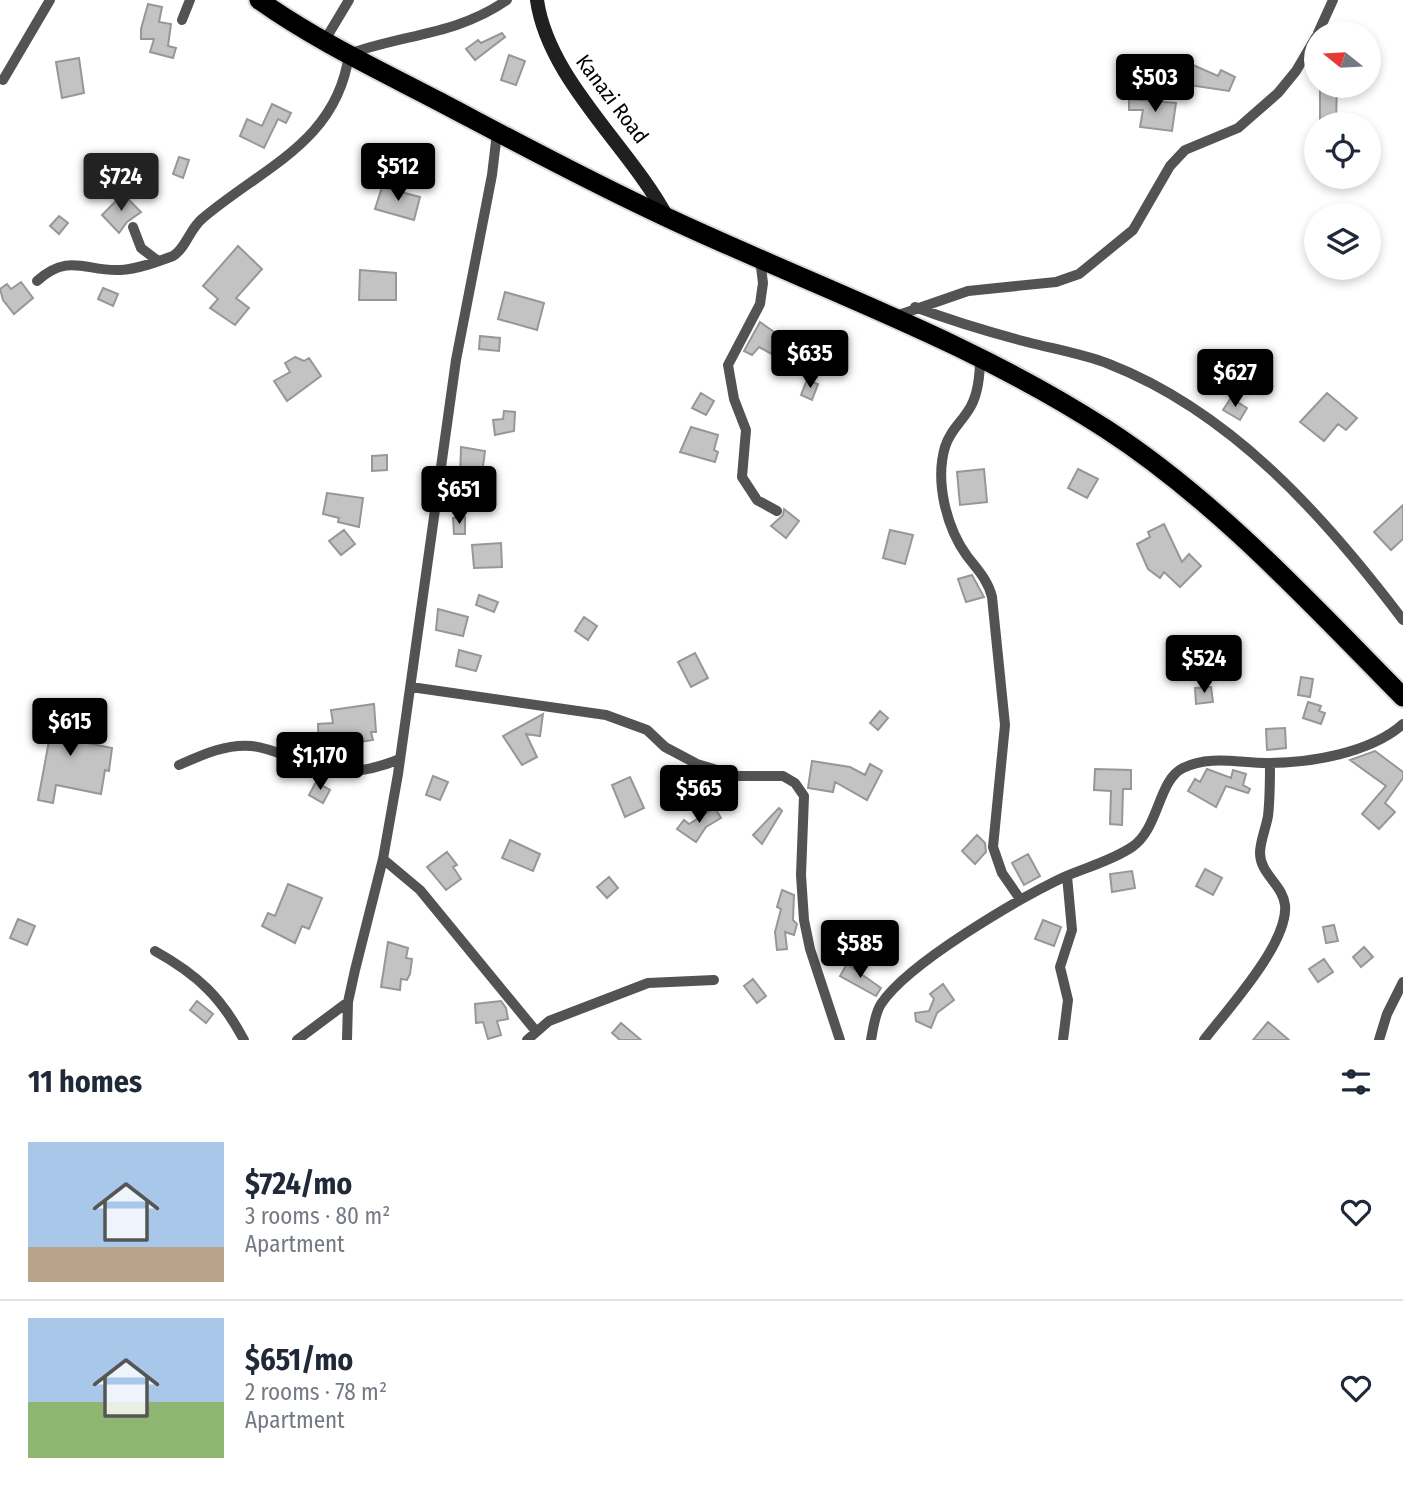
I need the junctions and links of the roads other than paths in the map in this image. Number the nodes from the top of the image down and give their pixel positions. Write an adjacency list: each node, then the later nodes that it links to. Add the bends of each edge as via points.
1 (50, 0): 13 (street)
2 (190, 0): 8 (street)
3 (259, 0): 10 (highway)
4 (349, 0): 10 (street)
5 (507, 0): 11 (street, via 455,28 398,38)
6 (537, 0): 15 (main road, Kanazi Road, via 548,42 564,71 640,172)
7 (1333, 0): 9 (street)
8 (182, 20)
9 (1323, 21)
10 (326, 40): 11 (highway)
11 (349, 54): 14 (highway); 18 (street, via 345,78 313,133 200,220 180,252)
12 (1304, 57): 20 (street, via 1278,93 1238,128 1185,150 1170,166 1133,230 1079,274 1056,282 968,291)
13 (3, 80)
14 (497, 133): 15 (highway); 25 (street, via 456,360)
15 (667, 217): 17 (highway)
16 (133, 227): 18 (street, via 141,248)
17 (760, 258): 21 (highway); 23 (street, via 760,304 728,365 746,430 742,477 757,500)
18 (158, 261): 19 (street, via 119,271 83,264 48,271)
19 (37, 281)
20 (915, 307): 21 (street); 24 (street, via 988,332 1107,363 1157,384 1200,410 1252,454 1350,551)
21 (893, 317): 22 (highway)
22 (980, 358): 26 (highway, via 1105,428 1165,471 1276,571); 33 (street, via 980,377 971,406 944,449 942,488 955,533 992,597 1005,724 993,847 1002,873)
23 (777, 511)
24 (1403, 620)
25 (411, 687): 28 (street); 43 (street, via 606,715 647,730 665,747 697,764 737,776 783,776 795,783 804,796 804,920)
26 (1403, 697)
27 (1403, 724): 29 (street, via 1369,745)
28 (400, 760): 30 (street, via 348,774 252,746 225,747); 31 (street)
29 (1270, 763): 32 (street, via 1206,760 1181,769 1171,780 1152,825 1135,846); 46 (street, via 1268,814 1260,852 1261,863 1280,890 1283,919 1250,983)
30 (179, 765)
31 (383, 859): 37 (street); 38 (street, via 428,898)
32 (1068, 876): 33 (street); 45 (street, via 1072,930 1060,967 1068,1000)
33 (1020, 899): 44 (street, via 905,980 880,1005)
34 (155, 951): 39 (street, via 200,978)
35 (714, 980): 38 (street, via 648,983)
36 (1403, 982): 47 (street)
37 (348, 1002): 40 (street); 41 (street)
38 (535, 1030): 42 (street)
39 (244, 1040)
40 (297, 1040)
41 (346, 1040)
42 (527, 1040)
43 (840, 1040)
44 (871, 1040)
45 (1063, 1040)
46 (1203, 1040)
47 (1378, 1040)

